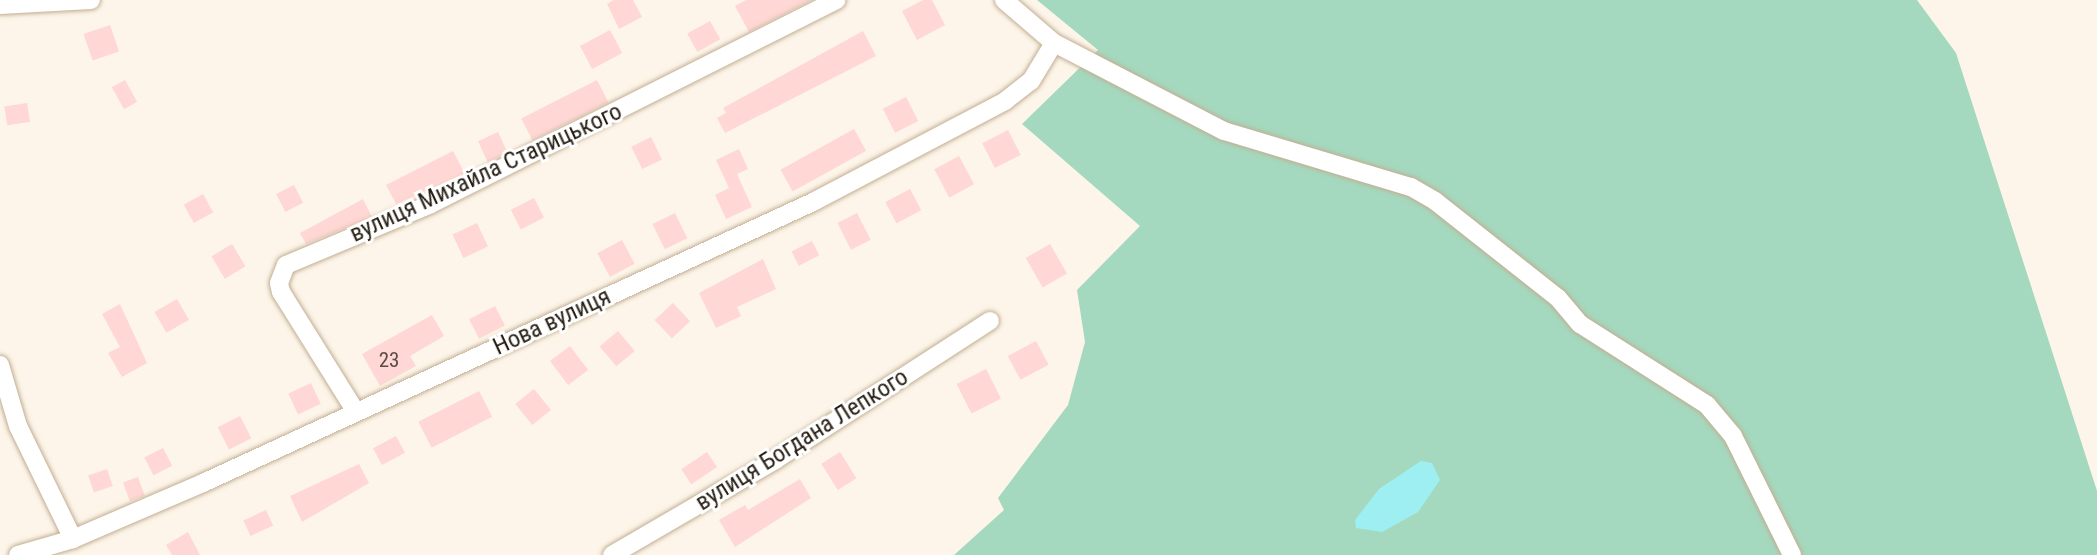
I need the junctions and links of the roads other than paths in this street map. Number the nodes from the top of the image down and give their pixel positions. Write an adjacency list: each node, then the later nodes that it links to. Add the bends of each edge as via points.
1 (91, 0): 4 (street)
2 (837, 0): 8 (street, вулиця Михайла Старицького, via 431,204 286,265 281,292)
3 (1004, 0): 5 (street)
4 (0, 5)
5 (1054, 43): 8 (street, Нова вулиця, via 1031,81 969,120 813,202); 12 (street, via 1224,131 1411,187 1435,201 1558,298 1580,324 1707,405 1733,436)
6 (990, 321): 11 (street, вулиця Богдана Лепкого, via 775,460)
7 (0, 365): 9 (street, via 18,426)
8 (356, 412): 9 (street, Нова вулиця)
9 (73, 539): 10 (street, Нова вулиця)
10 (18, 555)
11 (612, 555)
12 (1792, 555)

